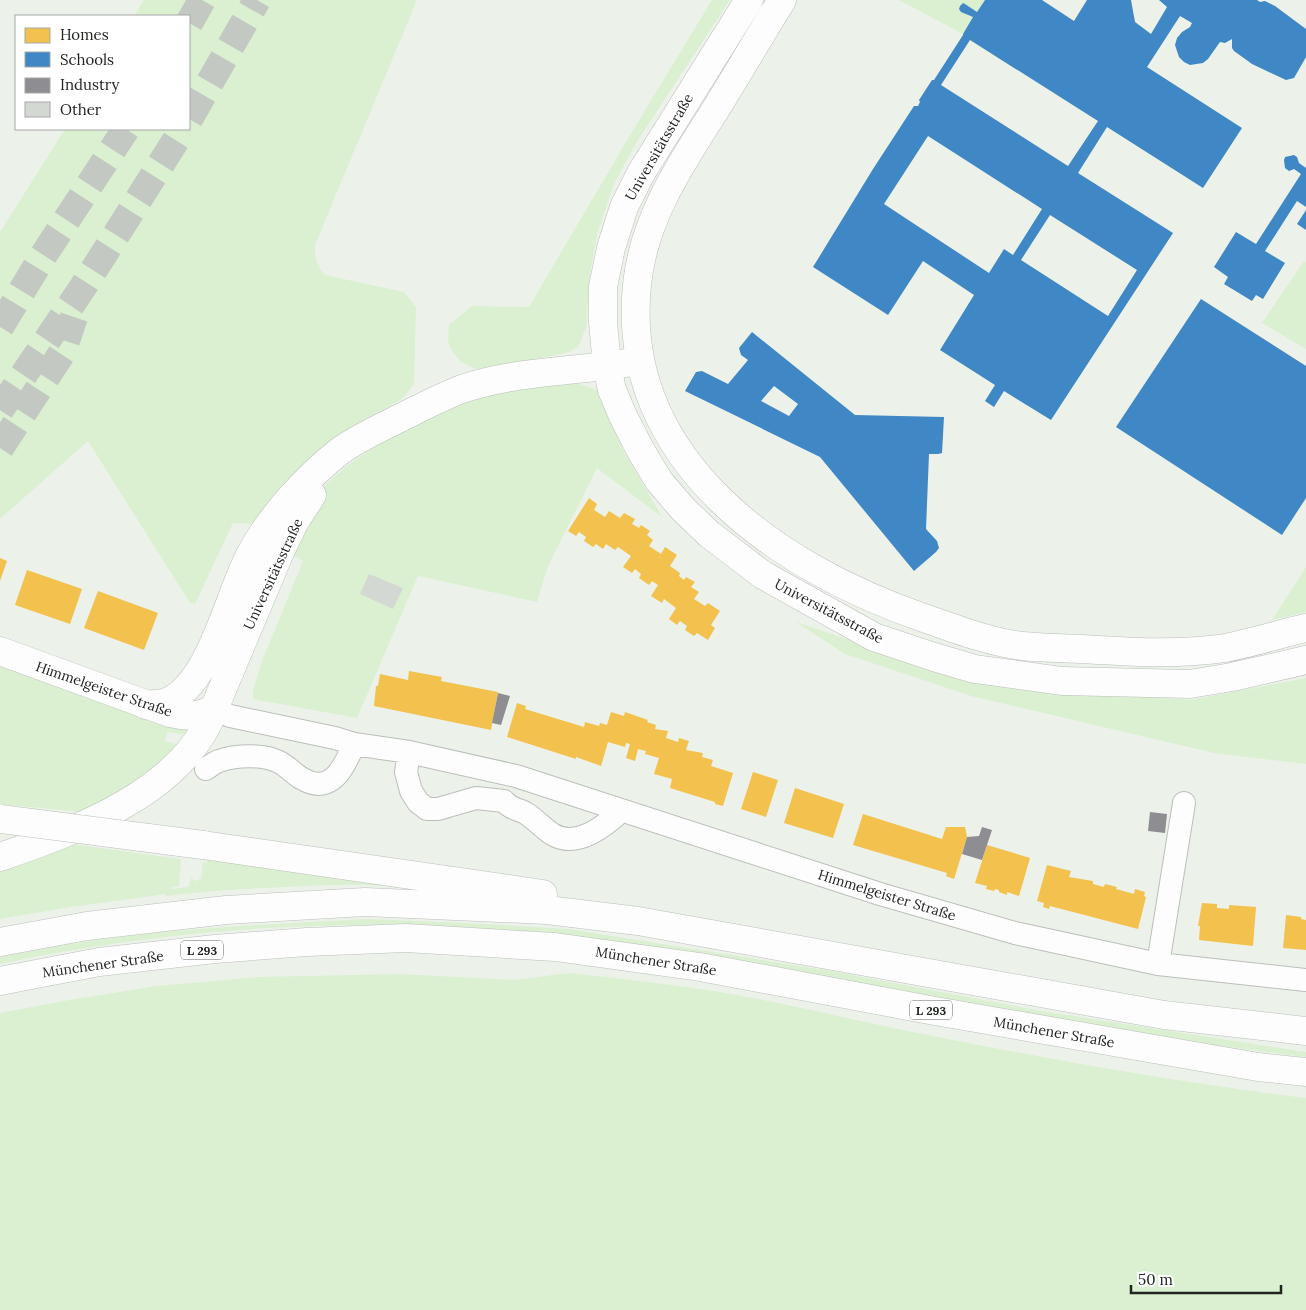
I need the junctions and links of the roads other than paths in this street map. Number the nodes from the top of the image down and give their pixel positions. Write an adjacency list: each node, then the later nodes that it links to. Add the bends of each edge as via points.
1 (749, 0): 3 (main road, Universitätsstraße)
2 (782, 0): 4 (main road, Universitätsstraße)
3 (666, 134): 4 (main road); 6 (main road, Universitätsstraße, via 624,207 611,248 603,287)
4 (692, 145): 5 (main road, Universitätsstraße, via 672,178 644,250 637,283 635,319)
5 (640, 361): 6 (main road, Universitätsstraße); 8 (main road, Universitätsstraße, via 654,405 669,436 685,461 730,510 777,548 818,572 896,609 966,633 1020,646 1102,650 1166,652 1225,648)
6 (607, 366): 7 (main road, Universitätsstraße, via 541,372 487,382 461,390); 10 (main road, Universitätsstraße, via 612,390 641,451 659,481 683,509 709,534 763,575 874,637 975,670 1062,680 1190,684)
7 (384, 426): 11 (main road, Universitätsstraße, via 329,461 299,489 268,526 251,552); 13 (main road, Universitätsstraße, via 328,476 295,521)
8 (1306, 628)
9 (0, 651): 12 (main road, Himmelgeister Straße)
10 (1306, 660)
11 (201, 670): 12 (main road, Universitätsstraße, via 178,696 166,702); 13 (main road)
12 (145, 705): 13 (main road, Himmelgeister Straße, via 186,717)
13 (214, 708): 14 (street, Himmelgeister Straße, via 230,716); 24 (main road, Universitätsstraße, via 197,743 162,778 118,808)
14 (354, 744): 15 (street, Himmelgeister Straße); 16 (street, via 346,764 325,784 314,784 281,763 258,756 218,761)
15 (409, 752): 17 (street, Himmelgeister Straße); 19 (street, via 406,772 411,790 427,809 476,798)
16 (206, 769)
17 (516, 776): 18 (street, Himmelgeister Straße); 19 (street)
18 (551, 788): 21 (street, Himmelgeister Straße); 22 (street, via 538,808)
19 (504, 800): 22 (street, via 509,806)
20 (1184, 803): 27 (street)
21 (621, 810): 22 (street, via 607,824 586,835 569,839 554,835); 27 (street, Himmelgeister Straße, via 871,891 1015,933)
22 (526, 813)
23 (0, 820): 25 (main road, bridge, via 203,845 597,901 610,904)
24 (0, 857)
25 (638, 921): 26 (main road, via 547,910 365,902 226,910 87,926); 30 (main road, via 1164,1015)
26 (0, 942)
27 (1158, 964): 28 (street, Himmelgeister Straße)
28 (1306, 980)
29 (0, 981): 31 (main road, Münchener Straße / L 293, via 99,962 307,942 406,938 555,946 700,967 1258,1067)
30 (1306, 1031)
31 (1306, 1072)

